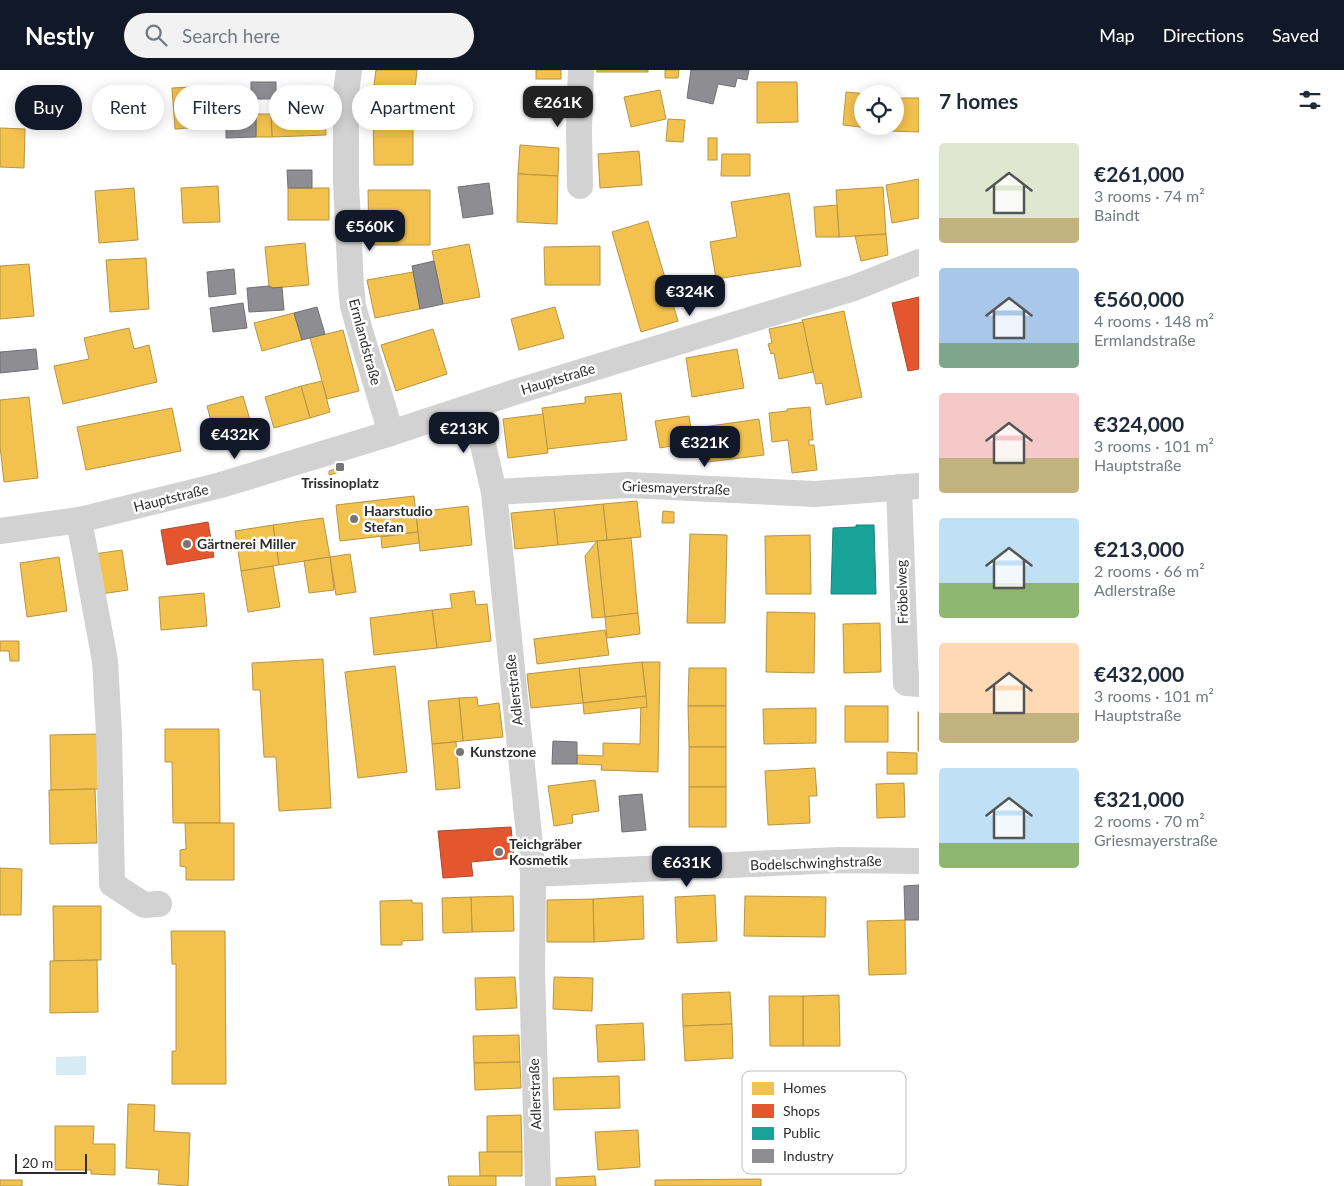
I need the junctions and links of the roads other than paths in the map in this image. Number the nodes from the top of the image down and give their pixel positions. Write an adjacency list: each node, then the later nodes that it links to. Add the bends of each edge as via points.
1 (349, 70): 6 (street, Ermlandstraße, via 346,183 352,296)
2 (581, 70): 3 (street)
3 (580, 186)
4 (919, 262): 5 (street, Hauptstraße, via 854,288)
5 (474, 406): 6 (street, Hauptstraße); 8 (street, Adlerstraße)
6 (391, 433): 9 (street, Hauptstraße, via 221,485)
7 (909, 487): 8 (street, Griesmayerstraße, via 815,494 629,485); 11 (street, Fröbelweg, via 906,684)
8 (494, 492): 13 (street, Adlerstraße)
9 (79, 520): 10 (street, Hauptstraße); 14 (street, via 105,661 112,884 144,905)
10 (0, 532)
11 (919, 684)
12 (919, 861): 13 (street, Bodelschwinghstraße, via 840,860)
13 (533, 874): 15 (street, Adlerstraße, via 532,982)
14 (159, 904)
15 (538, 1186)

